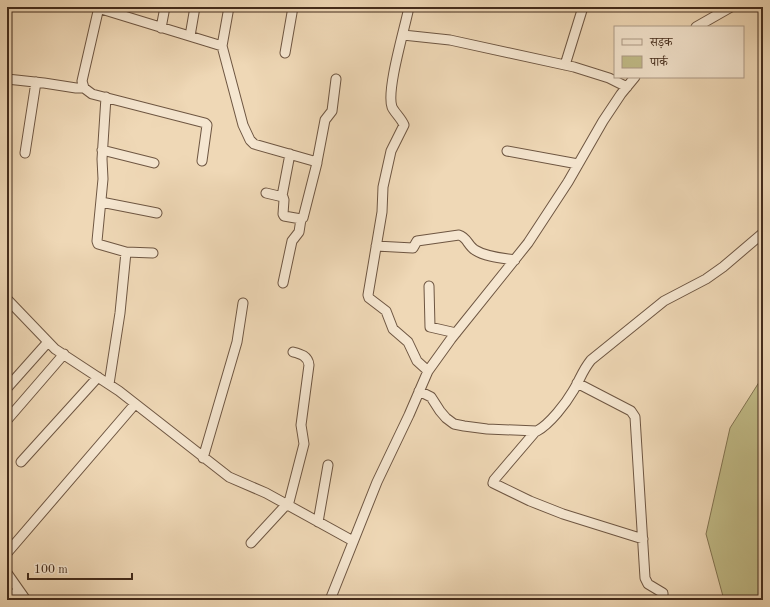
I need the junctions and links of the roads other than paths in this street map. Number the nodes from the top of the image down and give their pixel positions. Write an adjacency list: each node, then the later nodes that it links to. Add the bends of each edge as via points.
1 (165, 7): 10 (street)
2 (195, 7): 12 (street)
3 (229, 7): 13 (street)
4 (293, 7): 14 (street)
5 (409, 7): 11 (street)
6 (583, 7): 15 (street)
7 (731, 7): 9 (street)
8 (99, 8): 10 (street); 21 (street, via 82,81)
9 (698, 26)
10 (161, 28): 12 (street)
11 (403, 35): 15 (street, via 450,40); 37 (street, via 391,85 392,108 402,118 404,125 391,151 383,187)
12 (190, 36): 13 (street)
13 (222, 46): 26 (street, via 243,125 250,140 254,144)
14 (285, 53)
15 (565, 65): 20 (street, via 609,78)
16 (633, 78): 20 (street)
17 (336, 79): 29 (street, via 332,111 326,118)
18 (7, 80): 19 (street)
19 (36, 82): 21 (street); 25 (street)
20 (627, 87): 30 (street)
21 (84, 88): 22 (street, via 92,94)
22 (106, 97): 23 (street); 27 (street, via 205,123 207,125)
23 (102, 150): 28 (street); 33 (street)
24 (507, 152): 30 (street)
25 (25, 153)
26 (290, 154): 29 (street); 32 (street)
27 (202, 161)
28 (154, 162)
29 (317, 162): 35 (street)
30 (578, 164): 40 (street, via 546,216)
31 (266, 193): 32 (street)
32 (282, 196): 35 (street, via 283,215)
33 (101, 202): 34 (street); 38 (street, via 98,244)
34 (157, 213)
35 (301, 219): 41 (street, via 299,232 292,241)
36 (763, 233): 51 (street, via 723,267 664,302 591,360)
37 (376, 246): 40 (street, via 413,248 417,241 459,235 475,251); 49 (street, via 368,296 386,311 393,329 408,342 419,364)
38 (126, 252): 39 (street); 52 (street)
39 (154, 253)
40 (514, 260): 45 (street)
41 (283, 283)
42 (429, 286): 45 (street, via 430,327)
43 (7, 299): 46 (street)
44 (243, 303): 58 (street, via 237,342)
45 (456, 333): 49 (street)
46 (48, 342): 48 (street); 53 (street)
47 (293, 352): 61 (street, via 305,356 309,365 301,425 304,444)
48 (64, 354): 50 (street); 56 (street)
49 (428, 371): 54 (street)
50 (98, 377): 52 (street); 59 (street)
51 (577, 383): 57 (street, via 550,420); 63 (street, via 631,411 635,417)
52 (109, 384): 55 (street)
53 (7, 388)
54 (419, 390): 57 (street, via 431,398 454,424); 64 (street)
55 (135, 404): 58 (street); 66 (street)
56 (7, 420)
57 (535, 432): 63 (street, via 494,480 495,484 563,514)
58 (203, 458): 61 (street, via 229,477)
59 (21, 462)
60 (328, 465): 62 (street)
61 (287, 505): 62 (street); 65 (street)
62 (318, 522): 64 (street)
63 (643, 539): 71 (street, via 646,581 661,591)
64 (353, 541): 70 (street)
65 (251, 543)
66 (7, 553)
67 (7, 573): 69 (street)
68 (7, 594): 69 (street)
69 (24, 597)
70 (330, 600)
71 (663, 600)

